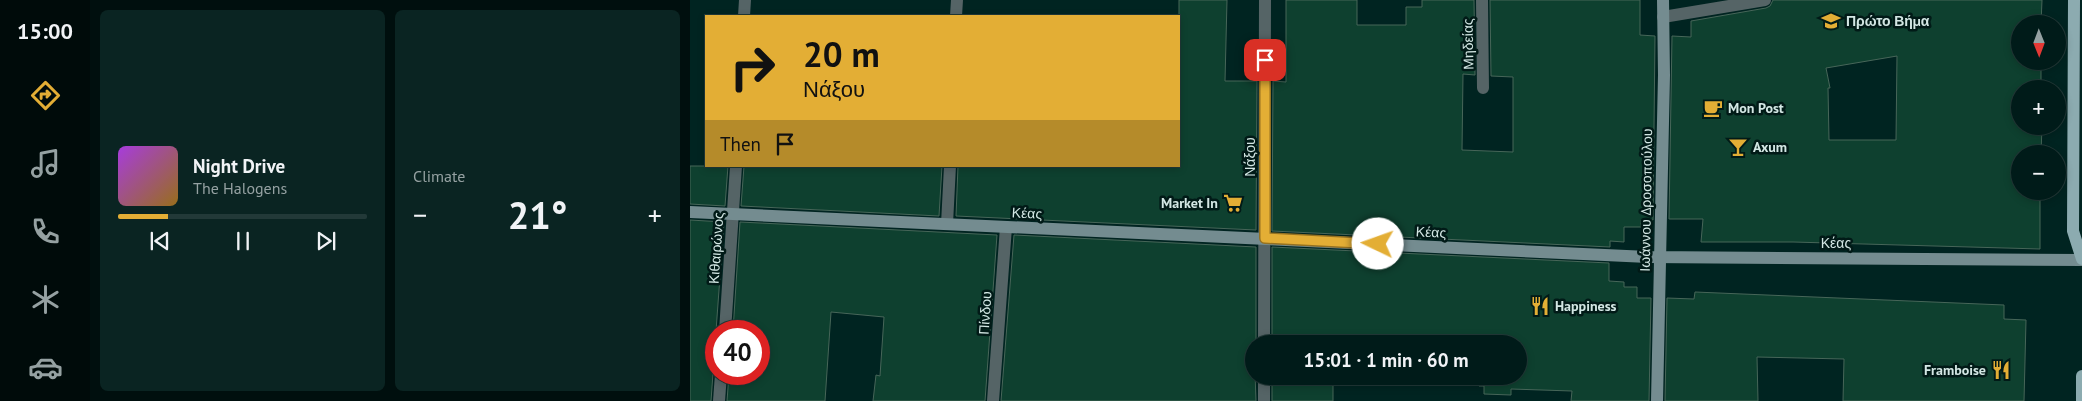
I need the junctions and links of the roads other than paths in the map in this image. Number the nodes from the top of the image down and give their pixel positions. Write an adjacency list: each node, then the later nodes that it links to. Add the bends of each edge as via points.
1 (745, 0): 8 (street)
2 (957, 0): 9 (street)
3 (1265, 0): 18 (street, Νάξου)
4 (1482, 0): 11 (street, Μηδείας)
5 (1663, 0): 10 (street, Ιωάννου Δροσοπούλου)
6 (1765, 0): 10 (street)
7 (2074, 0): 20 (main road, via 2073,231)
8 (744, 15)
9 (956, 15)
10 (1663, 17): 19 (street, Ιωάννου Δροσοπούλου)
11 (1483, 88)
12 (736, 167): 15 (street, Κιθαιρώνος)
13 (950, 167): 16 (street)
14 (690, 212): 15 (street, Κέας)
15 (733, 214): 16 (street, Κέας); 21 (street, Κιθαιρώνος)
16 (947, 224): 17 (street, Κέας)
17 (1006, 227): 18 (street, Κέας); 27 (street, Πίνδου)
18 (1265, 238): 19 (street, Κέας); 22 (street, Νάξου)
19 (1659, 257): 20 (street, Κέας); 29 (street, Ιωάννου Δροσοπούλου)
20 (2082, 260)
21 (725, 320)
22 (1264, 335)
23 (2082, 376): 30 (main road)
24 (721, 385): 26 (street)
25 (1264, 385): 28 (street)
26 (720, 401)
27 (993, 401)
28 (1264, 401)
29 (1657, 401)
30 (2082, 401)

